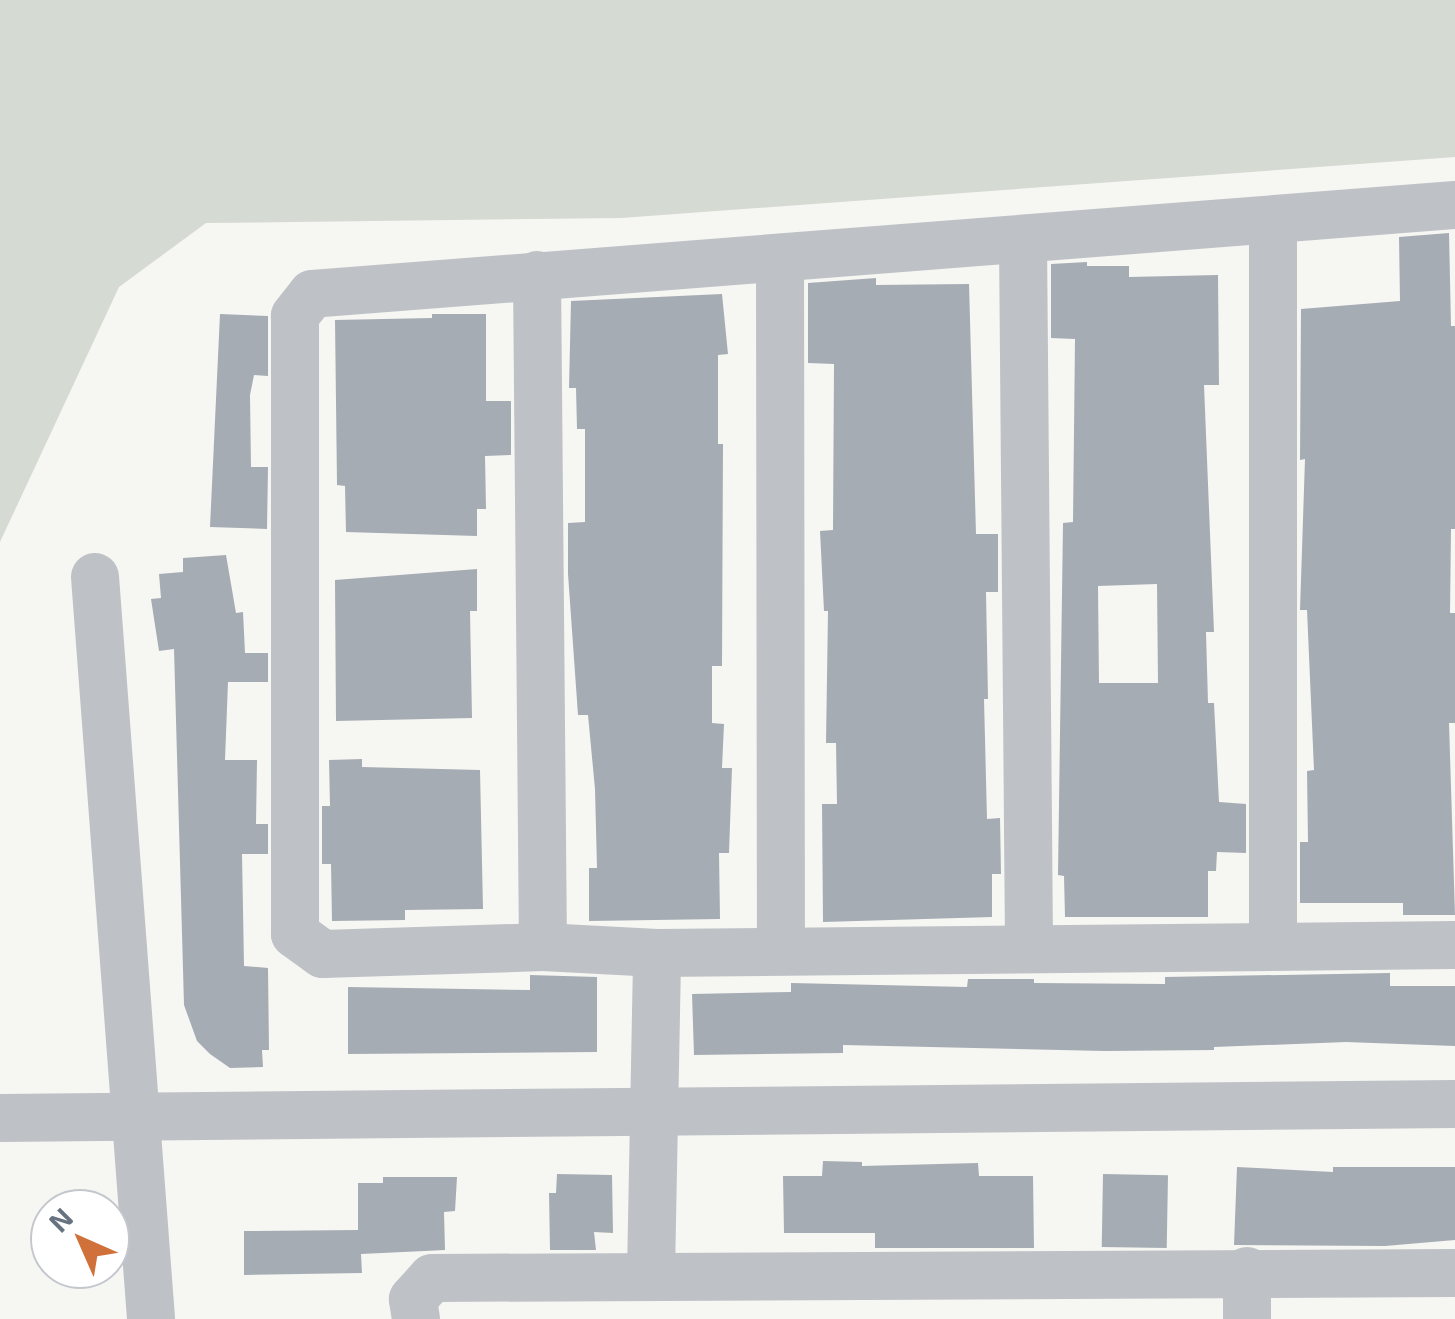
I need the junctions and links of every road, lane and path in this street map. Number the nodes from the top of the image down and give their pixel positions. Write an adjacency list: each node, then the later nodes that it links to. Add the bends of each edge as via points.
1 (1455, 205): 2 (street)
2 (1273, 222): 3 (street); 7 (street)
3 (1023, 241): 4 (street); 11 (street)
4 (780, 258): 5 (street); 10 (street)
5 (537, 275): 9 (street); 9 (street, via 312,294 295,316 295,934 322,954)
6 (95, 577): 16 (street)
7 (1273, 944): 8 (street); 11 (street)
8 (1455, 945)
9 (543, 947): 12 (street)
10 (781, 948): 11 (street); 12 (street)
11 (1029, 949)
12 (657, 953): 14 (street)
13 (1455, 1104): 14 (street)
14 (658, 1109): 16 (street); 19 (street)
15 (0, 1118): 16 (street)
16 (132, 1119): 20 (street)
17 (1247, 1272): 18 (street); 19 (street); 22 (street)
18 (1455, 1273)
19 (651, 1274): 21 (street, via 432,1278 413,1298)
20 (150, 1319)
21 (416, 1319)
22 (1247, 1319)

